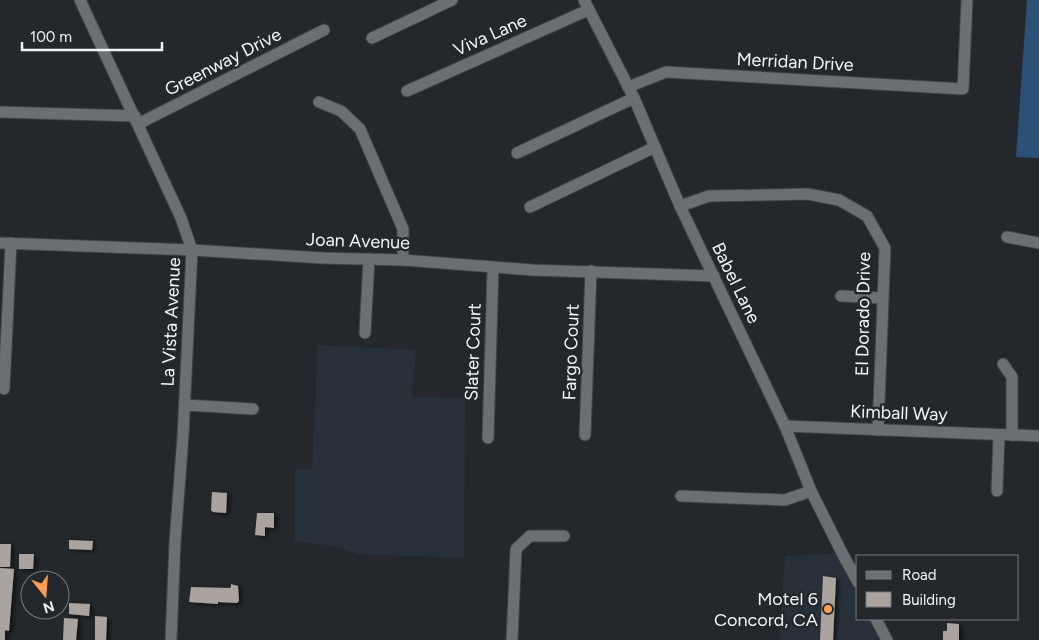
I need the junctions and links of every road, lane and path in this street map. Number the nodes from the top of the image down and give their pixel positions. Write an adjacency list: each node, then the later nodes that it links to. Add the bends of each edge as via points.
1 (80, 0): 12 (street, La Vista Avenue)
2 (452, 0): 6 (street)
3 (967, 0): 7 (street, Merridan Drive, via 962,89 666,72)
4 (586, 5): 7 (street, Babel Lane); 8 (street, Viva Lane)
5 (324, 30): 12 (street, Greenway Drive)
6 (372, 38)
7 (628, 87): 9 (street, Babel Lane)
8 (407, 91)
9 (634, 98): 13 (street, Babel Lane); 14 (street)
10 (319, 102): 22 (street, via 341,111 360,129 403,229)
11 (0, 112): 12 (street)
12 (136, 120): 20 (street, La Vista Avenue, via 181,218)
13 (655, 147): 15 (street, Babel Lane); 16 (street)
14 (517, 154)
15 (680, 206): 25 (street, Babel Lane); 27 (street, El Dorado Drive, via 709,196 808,194 838,200 867,216 885,248)
16 (530, 207)
17 (1007, 237): 19 (street)
18 (5, 243): 20 (street, Joan Avenue); 30 (street)
19 (1039, 243)
20 (192, 250): 21 (street, Joan Avenue); 31 (street, La Vista Avenue)
21 (369, 259): 22 (street, Joan Avenue); 28 (street)
22 (403, 260): 23 (street, Joan Avenue)
23 (493, 268): 24 (street, Joan Avenue); 39 (street, Slater Court)
24 (591, 271): 25 (street, Joan Avenue); 35 (street, Fargo Court)
25 (714, 276): 33 (street, Babel Lane)
26 (840, 296): 27 (street)
27 (883, 298): 34 (street, El Dorado Drive)
28 (365, 333)
29 (1003, 364): 37 (street, via 1012,377)
30 (4, 389)
31 (185, 405): 32 (street); 46 (street, La Vista Avenue)
32 (253, 409)
33 (785, 426): 34 (street, Kimball Way); 40 (street, Babel Lane)
34 (878, 430): 36 (street, Kimball Way)
35 (585, 435)
36 (999, 435): 37 (street, Kimball Way); 41 (street)
37 (1012, 435): 38 (street, Kimball Way)
38 (1039, 436)
39 (488, 438)
40 (811, 491): 42 (street, via 785,500); 44 (street, Babel Lane)
41 (997, 491)
42 (682, 496)
43 (564, 536): 48 (street, via 530,536 516,549)
44 (856, 578)
45 (877, 620): 49 (street)
46 (171, 640): 47 (street)
47 (180, 640)
48 (512, 640)
49 (887, 640)

